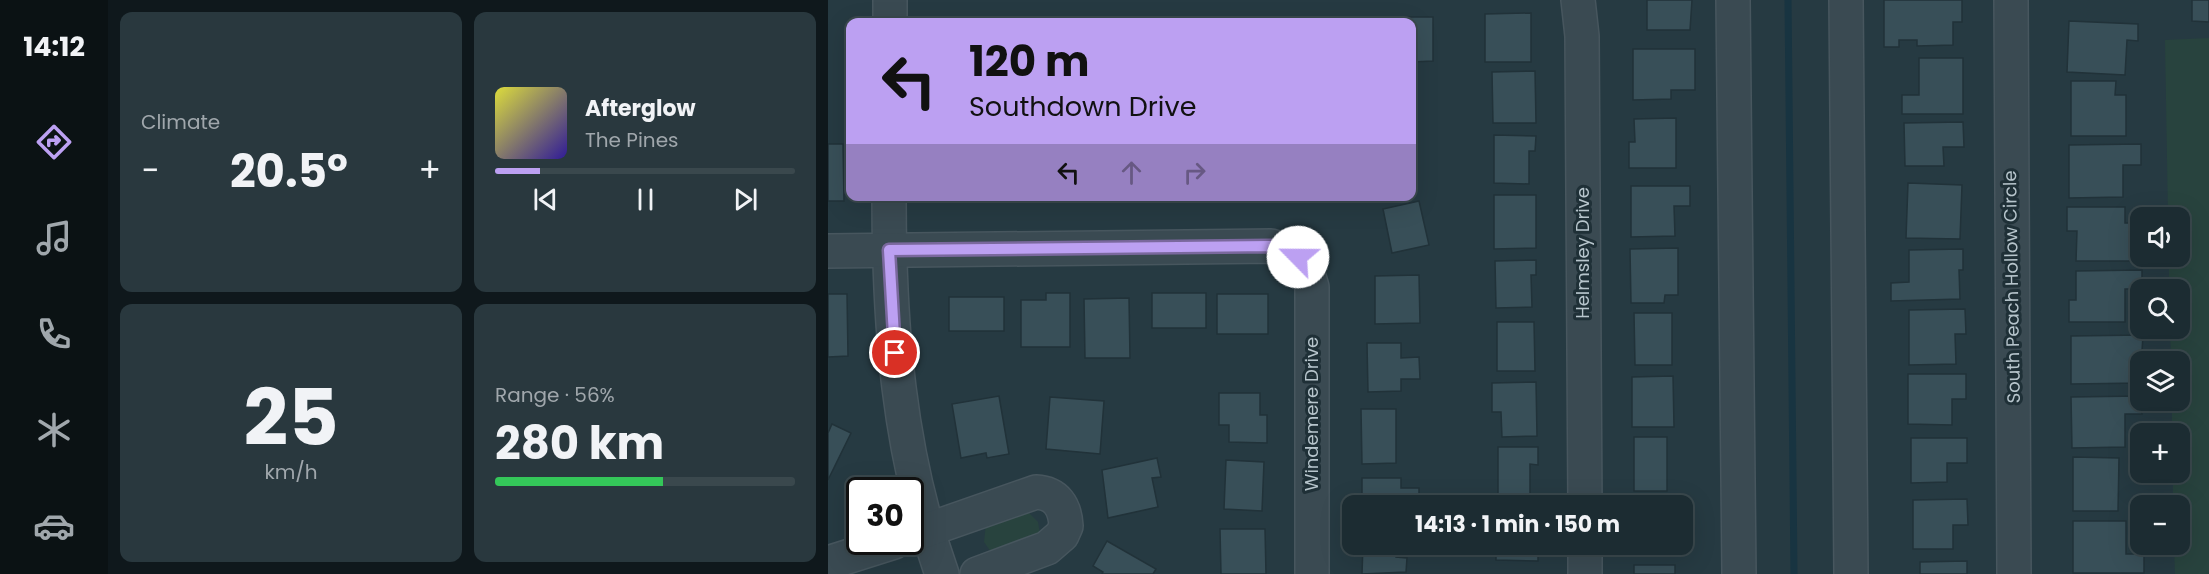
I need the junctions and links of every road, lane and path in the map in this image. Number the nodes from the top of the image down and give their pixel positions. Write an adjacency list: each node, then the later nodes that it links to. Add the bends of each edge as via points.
1 (890, 0): 6 (street)
2 (1578, 0): 11 (street, Helmsley Drive, via 1582,36)
3 (1733, 0): 21 (street)
4 (1846, 0): 22 (street)
5 (2011, 0): 23 (street, South Peach Hollow Circle)
6 (890, 18)
7 (890, 201): 8 (street)
8 (889, 250): 9 (street); 10 (street, via 896,374); 19 (street, Windemere Drive, via 1271,246 1298,257 1308,270 1312,287)
9 (828, 251)
10 (912, 477)
11 (1585, 495)
12 (924, 532): 18 (street, via 1036,492 1055,498 1062,506 1066,526 1055,543)
13 (924, 543): 17 (street)
14 (853, 555): 16 (street)
15 (1585, 555): 20 (street)
16 (828, 563)
17 (942, 574)
18 (977, 574)
19 (1312, 574)
20 (1585, 574)
21 (1739, 574)
22 (1851, 574)
23 (2014, 574)

